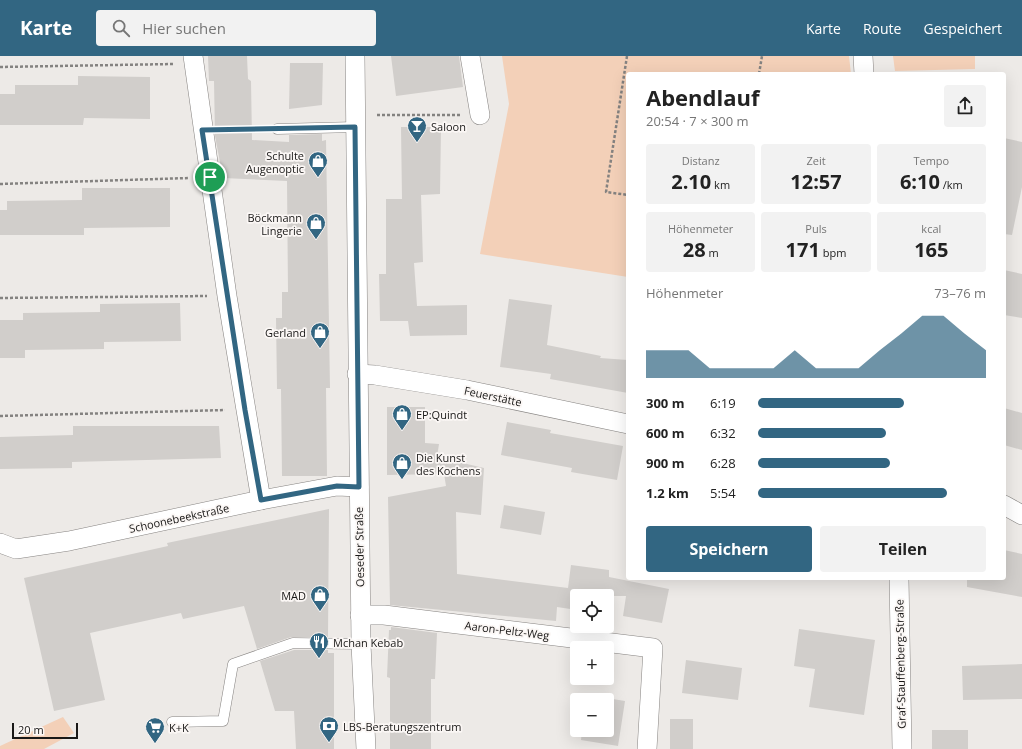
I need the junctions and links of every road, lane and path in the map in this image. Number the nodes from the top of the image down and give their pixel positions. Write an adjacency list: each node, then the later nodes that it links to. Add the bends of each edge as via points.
1 (355, 56): 11 (street, Oeseder Straße)
2 (470, 56): 10 (street)
3 (626, 56): 16 (path, via 606,192)
4 (762, 56): 8 (path)
5 (863, 56): 9 (street)
6 (194, 60): 7 (path); 13 (street)
7 (0, 67)
8 (759, 72)
9 (864, 72)
10 (480, 115): 11 (path)
11 (355, 121): 12 (lane); 19 (street, Oeseder Straße)
12 (277, 129): 13 (path)
13 (202, 130): 14 (street)
14 (210, 177): 15 (path); 17 (street)
15 (0, 184)
16 (626, 195)
17 (227, 296): 18 (path); 20 (street)
18 (0, 298)
19 (357, 374): 22 (street, Feuerstätte, via 466,390); 23 (street, Oeseder Straße)
20 (245, 410): 21 (path); 24 (street)
21 (0, 416)
22 (626, 424)
23 (359, 487): 24 (street, Schoonebeekstraße, via 337,486); 29 (street, Oeseder Straße)
24 (261, 500): 27 (street, Schoonebeekstraße, via 69,542 16,549)
25 (1006, 506): 26 (street)
26 (1022, 515)
27 (0, 543)
28 (899, 580): 34 (street, Graf-Stauffenberg-Straße)
29 (360, 615): 30 (street, Oeseder Straße); 33 (street, Aaron-Peltz-Weg, via 384,615 653,648)
30 (361, 644): 31 (lane, via 293,643 233,664 223,721); 32 (street, Oeseder Straße)
31 (172, 722)
32 (366, 749)
33 (647, 749)
34 (902, 749)

